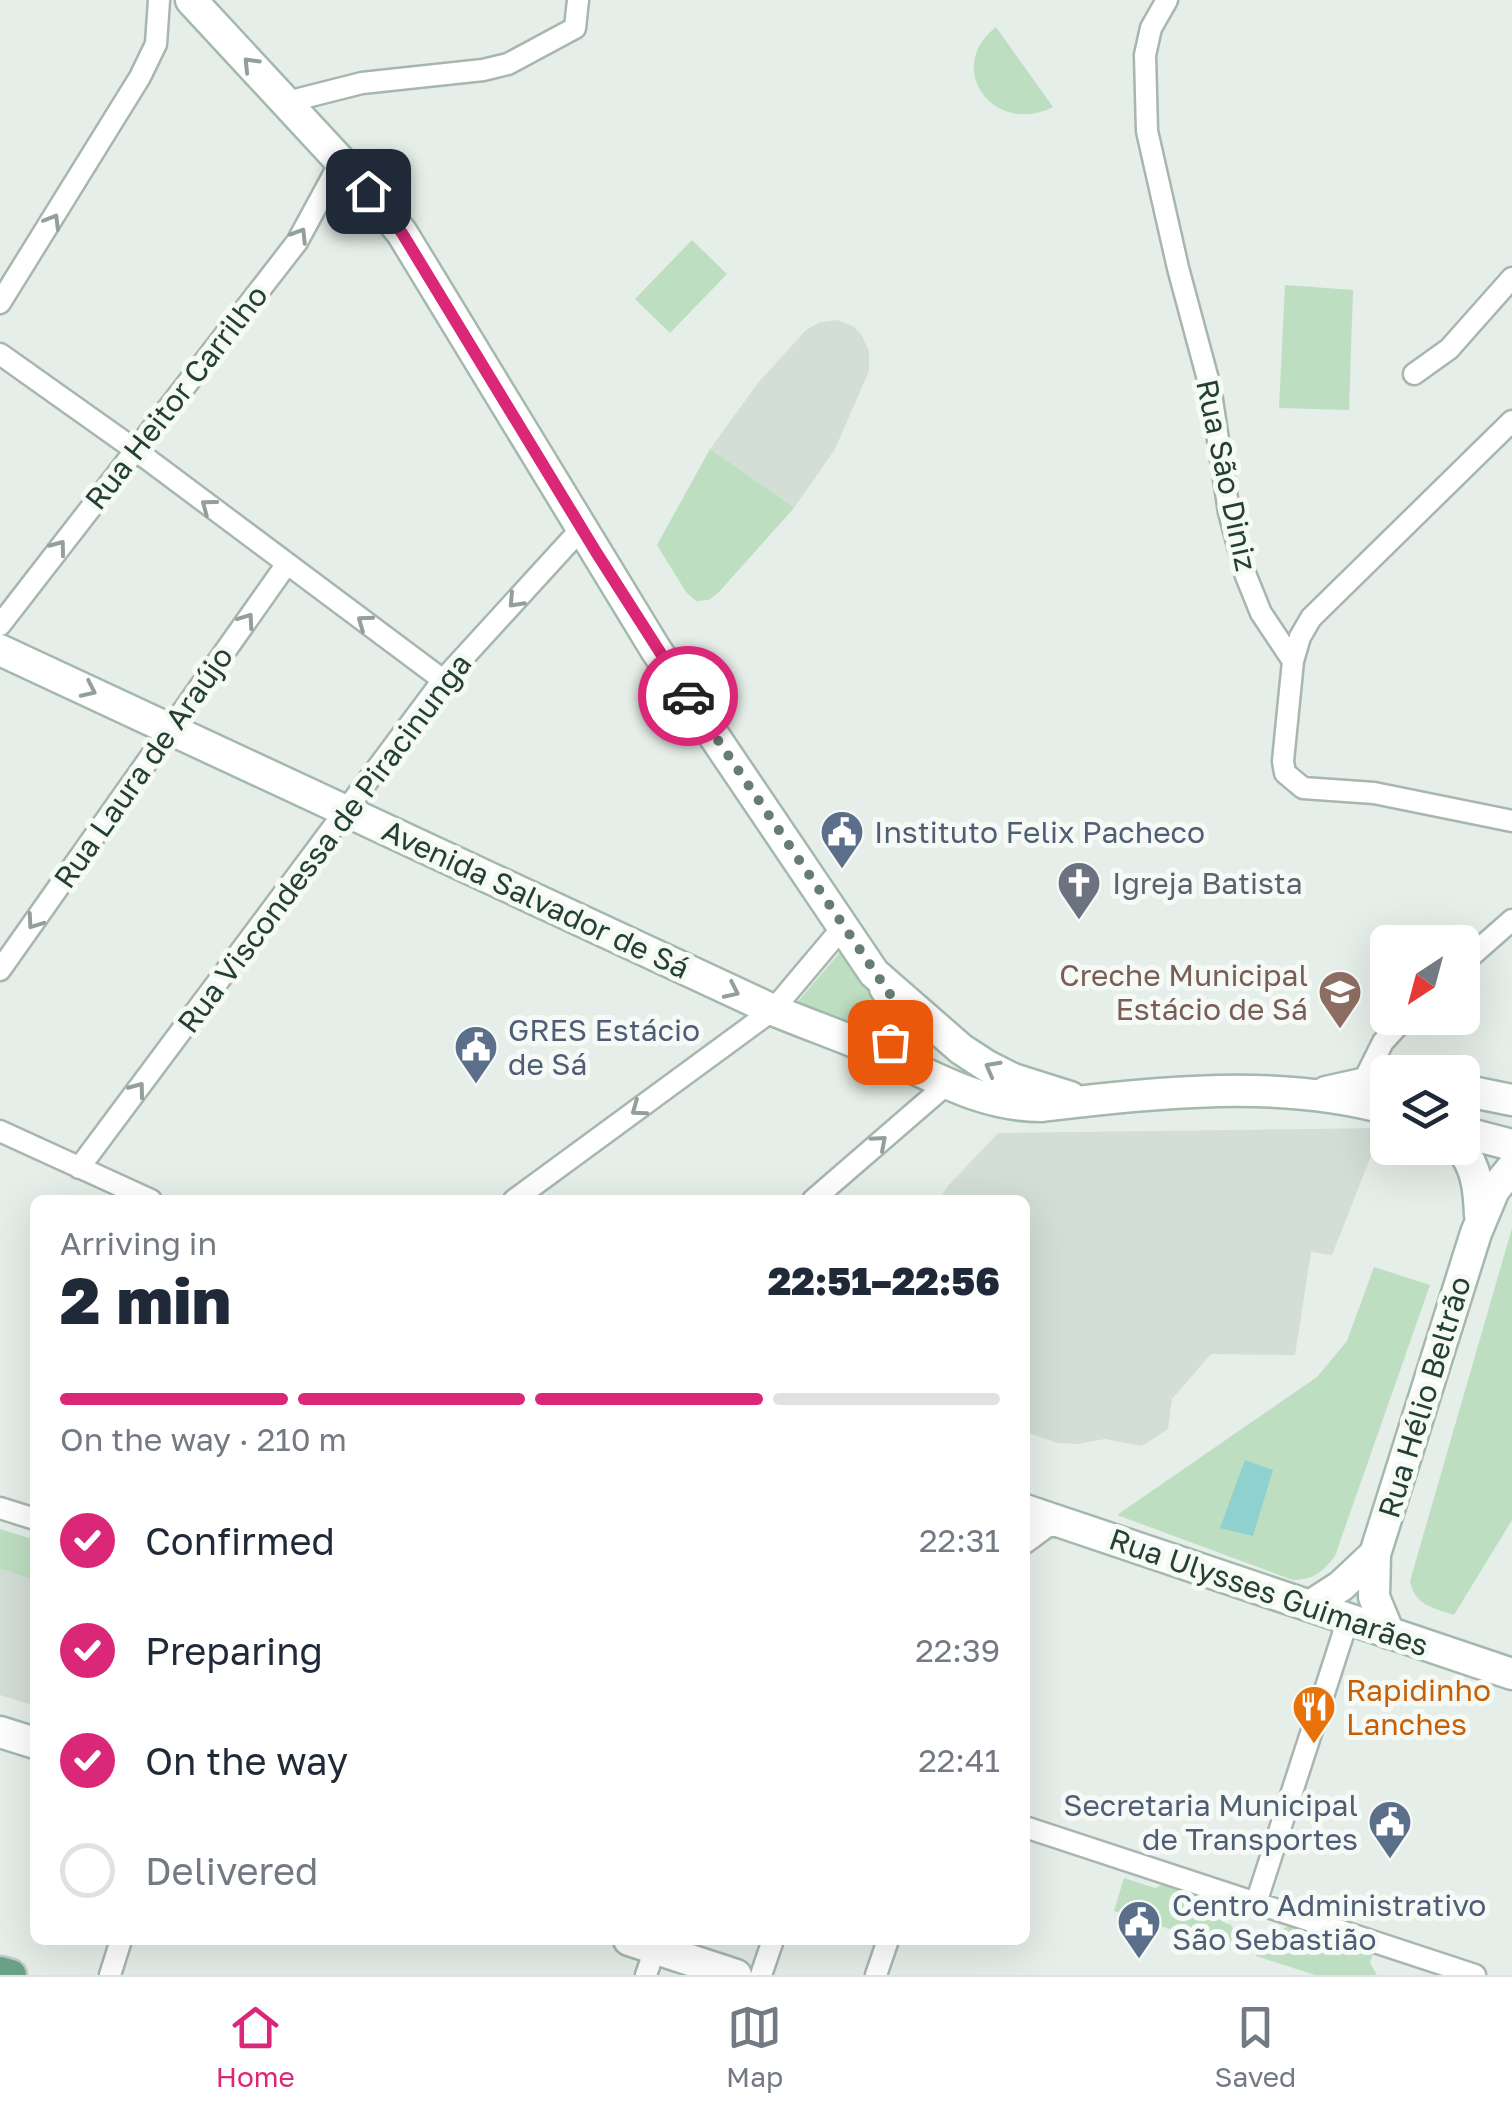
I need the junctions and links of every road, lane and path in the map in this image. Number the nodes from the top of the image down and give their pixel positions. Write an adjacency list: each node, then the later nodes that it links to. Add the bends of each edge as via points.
1 (160, 0): 8 (street, one-way to 1, via 140,77 156,44)
2 (191, 0): 5 (main road, one-way to 2)
3 (578, 0): 5 (street, via 574,28 508,64 362,82)
4 (1167, 0): 17 (street, Rua São Diniz, via 1144,55 1147,132 1210,387 1246,576)
5 (288, 102): 6 (main road)
6 (340, 161): 12 (street, Rua Heitor Carrilho, one-way to 6, via 297,242); 13 (main road, via 402,233)
7 (1512, 278): 10 (street, via 1448,349)
8 (0, 303)
9 (0, 354): 12 (street)
10 (1414, 374)
11 (1512, 421): 17 (street, via 1311,618)
12 (134, 449): 14 (street, one-way to 12); 15 (street, Rua Heitor Carrilho, one-way to 12)
13 (582, 529): 18 (street, Rua Viscondessa de Piracinunga, one-way to 18); 23 (main road)
14 (286, 564): 18 (street, one-way to 14); 19 (street, Rua Laura de Araújo, one-way to 14)
15 (0, 625)
16 (0, 650): 19 (main road, Avenida Salvador de Sá, one-way to 19)
17 (1293, 661): 21 (street, via 1283,761 1292,782)
18 (442, 680): 20 (street, Rua Viscondessa de Piracinunga)
19 (171, 728): 20 (main road, Avenida Salvador de Sá); 25 (street, Rua Laura de Araújo, one-way to 25)
20 (346, 810): 27 (main road, Avenida Salvador de Sá, one-way to 27); 40 (street, Rua Viscondessa de Piracinunga, one-way to 20)
21 (1512, 821)
22 (1512, 920): 24 (street)
23 (842, 928): 26 (main road); 27 (street)
24 (1480, 948)
25 (0, 970)
26 (874, 973): 28 (main road, via 901,1020 899,1034); 34 (main road, one-way to 26, via 987,1066)
27 (773, 1010): 28 (main road, Avenida Salvador de Sá); 43 (street, one-way to 43)
28 (875, 1050): 29 (main road, Avenida Salvador de Sá)
29 (946, 1084): 34 (main road, Avenida Salvador de Sá, via 1017,1106); 44 (street, one-way to 29)
30 (1370, 1084): 32 (main road)
31 (1480, 1094): 33 (main road)
32 (1310, 1096): 34 (main road, Avenida Salvador de Sá, via 1208,1091); 35 (main road)
33 (1512, 1100)
34 (1083, 1101)
35 (1370, 1106)
36 (0, 1131): 40 (street)
37 (1480, 1137): 38 (main road)
38 (1512, 1145)
39 (1471, 1165): 45 (main road)
40 (79, 1168): 42 (street)
41 (1512, 1168): 45 (main road, Rua Hélio Beltrão)
42 (139, 1195)
43 (521, 1195)
44 (819, 1195)
45 (1480, 1222): 51 (main road, Rua Hélio Beltrão)
46 (0, 1508): 48 (street)
47 (1030, 1512): 49 (main road, Rua Ulysses Guimarães)
48 (30, 1517)
49 (1072, 1526): 50 (street, via 1048,1526); 52 (main road, Rua Ulysses Guimarães)
50 (1030, 1539)
51 (1375, 1554): 52 (main road); 54 (main road, Rua Hélio Beltrão, via 1374,1597)
52 (1310, 1606): 53 (main road, Rua Ulysses Guimarães)
53 (1348, 1619): 54 (main road, Rua Ulysses Guimarães); 59 (street)
54 (1389, 1632): 55 (main road, Rua Ulysses Guimarães)
55 (1512, 1674)
56 (0, 1732): 57 (main road)
57 (30, 1741)
58 (1030, 1829): 59 (street)
59 (1256, 1903): 70 (street)
60 (119, 1945): 66 (street)
61 (771, 1945): 68 (street)
62 (886, 1945): 69 (street)
63 (647, 1951): 67 (main road)
64 (0, 1972): 65 (main road)
65 (11, 1975)
66 (110, 1975)
67 (736, 1975)
68 (761, 1975)
69 (876, 1975)
70 (1475, 1975)

